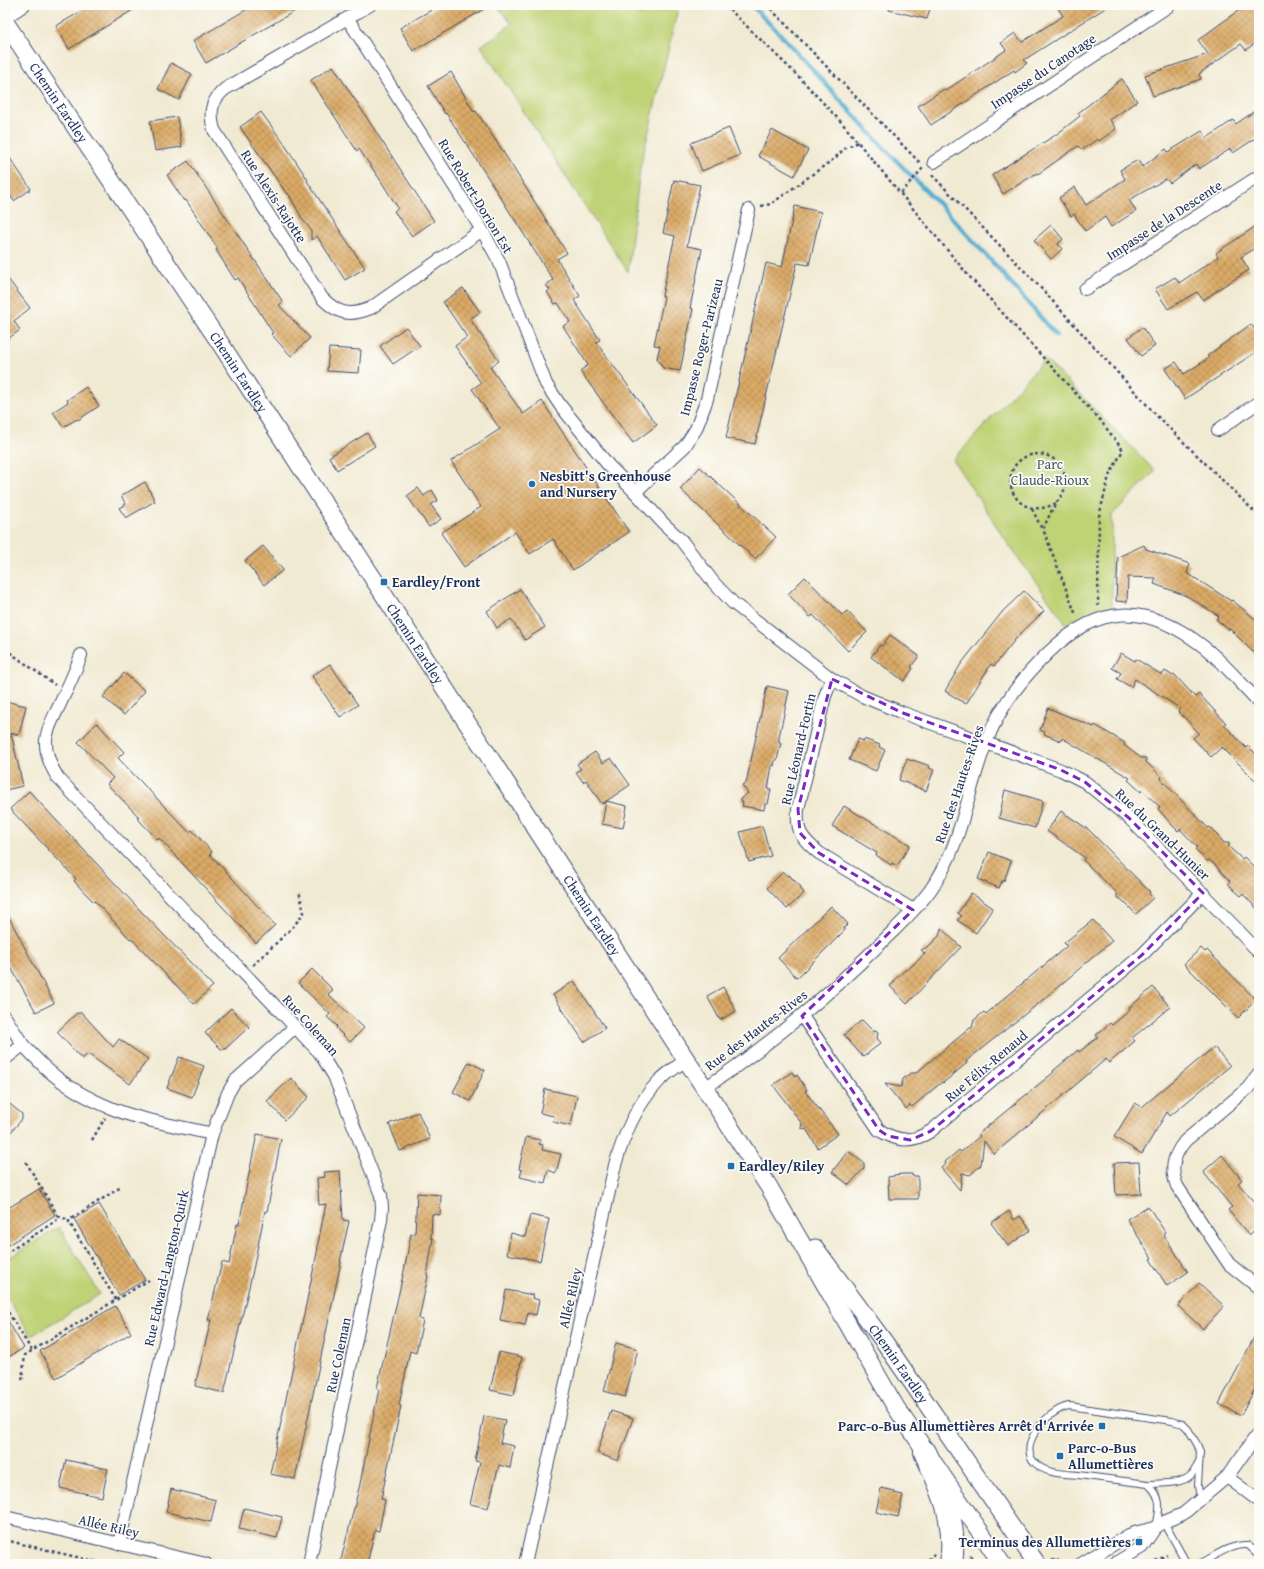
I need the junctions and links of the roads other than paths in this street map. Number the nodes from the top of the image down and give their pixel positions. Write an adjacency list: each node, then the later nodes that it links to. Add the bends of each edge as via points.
1 (24, 5): 4 (street)
2 (370, 5): 5 (street, Rue Alexis-Rajotte)
3 (1170, 5): 7 (street, Impasse du Canotage)
4 (5, 18)
5 (348, 19): 10 (street, Rue Robert-Dorion Est); 10 (street, Rue Alexis-Rajotte, via 225,88 213,102 211,121 214,130 322,298 338,310 358,313 371,308)
6 (5, 22): 27 (main road, Chemin Eardley, via 222,346)
7 (929, 167)
8 (1259, 176): 11 (street, Impasse de la Descente)
9 (748, 210): 14 (street, Impasse Roger-Parizeau, via 706,399 696,429 684,446)
10 (482, 230): 14 (street, Rue Robert-Dorion Est, via 499,261 546,384 609,466)
11 (1086, 289)
12 (1259, 402): 13 (street)
13 (1218, 430)
14 (636, 492): 16 (street, Rue Robert-Dorion Est, via 681,540 733,603)
15 (81, 655): 24 (street, Rue Coleman, via 49,727 46,741 47,753 58,778)
16 (832, 679): 18 (street, Rue du Grand-Hunier, via 862,696 902,713); 20 (street, Rue Léonard-Fortin, via 825,696 798,809 797,823 800,833 819,853)
17 (1259, 702): 18 (street, Rue des Hautes-Rives, via 1201,645 1167,624 1134,614 1112,614 1081,626 1031,669 1014,690)
18 (986, 742): 19 (street, Rue du Grand-Hunier, via 1061,770 1085,782 1129,818); 20 (street, Rue des Hautes-Rives, via 953,850 931,890)
19 (1203, 893): 21 (street, Rue du Grand-Hunier); 22 (street, Rue Félix-Renaud, via 1143,954 921,1137 910,1140 898,1139 878,1130)
20 (913, 910): 22 (street, Rue des Hautes-Rives, via 852,972)
21 (1259, 952)
22 (802, 1016): 29 (street, Rue des Hautes-Rives)
23 (5, 1017): 25 (street)
24 (295, 1027): 30 (street, Rue Edward-Langton-Quirk, via 235,1081); 45 (street, Rue Coleman, via 320,1053 334,1076 381,1195 382,1208)
25 (23, 1045): 26 (street); 30 (street, via 48,1071 65,1084 110,1108)
26 (5, 1059)
27 (686, 1060): 29 (main road, Chemin Eardley); 46 (street, Allée Riley, via 659,1081 646,1097 620,1148)
28 (1259, 1074): 32 (street, via 1248,1088 1185,1141 1174,1159 1173,1168 1178,1186 1223,1256 1237,1272)
29 (705, 1088): 31 (main road, Chemin Eardley)
30 (212, 1134): 42 (street, Rue Edward-Langton-Quirk)
31 (769, 1187): 34 (main road, Chemin Eardley, via 895,1406); 49 (main road, Chemin Eardley, via 885,1343)
32 (1259, 1288)
33 (1259, 1432): 36 (street)
34 (925, 1452): 47 (highway, via 941,1487 950,1516 953,1538); 48 (main road, Chemin Eardley)
35 (1199, 1461): 37 (lane, via 1192,1475 1172,1482); 37 (lane, via 1200,1452 1194,1437 1182,1424 1069,1406 1055,1412 1037,1429 1031,1439 1028,1450 1030,1457 1041,1468 1058,1473); 38 (lane)
36 (1227, 1476): 38 (street); 39 (street)
37 (1148, 1484): 41 (lane, via 1156,1491 1159,1502)
38 (1200, 1500): 41 (street, via 1183,1514)
39 (1259, 1501)
40 (5, 1517): 42 (street, Allée Riley)
41 (1159, 1525): 50 (street, via 1129,1536); 51 (street, via 1142,1547); 52 (lane)
42 (119, 1544): 44 (street, Allée Riley)
43 (1259, 1555): 53 (lane, via 1248,1545 1239,1544)
44 (206, 1564)
45 (309, 1564)
46 (525, 1564)
47 (951, 1564)
48 (1002, 1564)
49 (1037, 1564)
50 (1081, 1564)
51 (1114, 1564)
52 (1187, 1564)
53 (1199, 1564)

